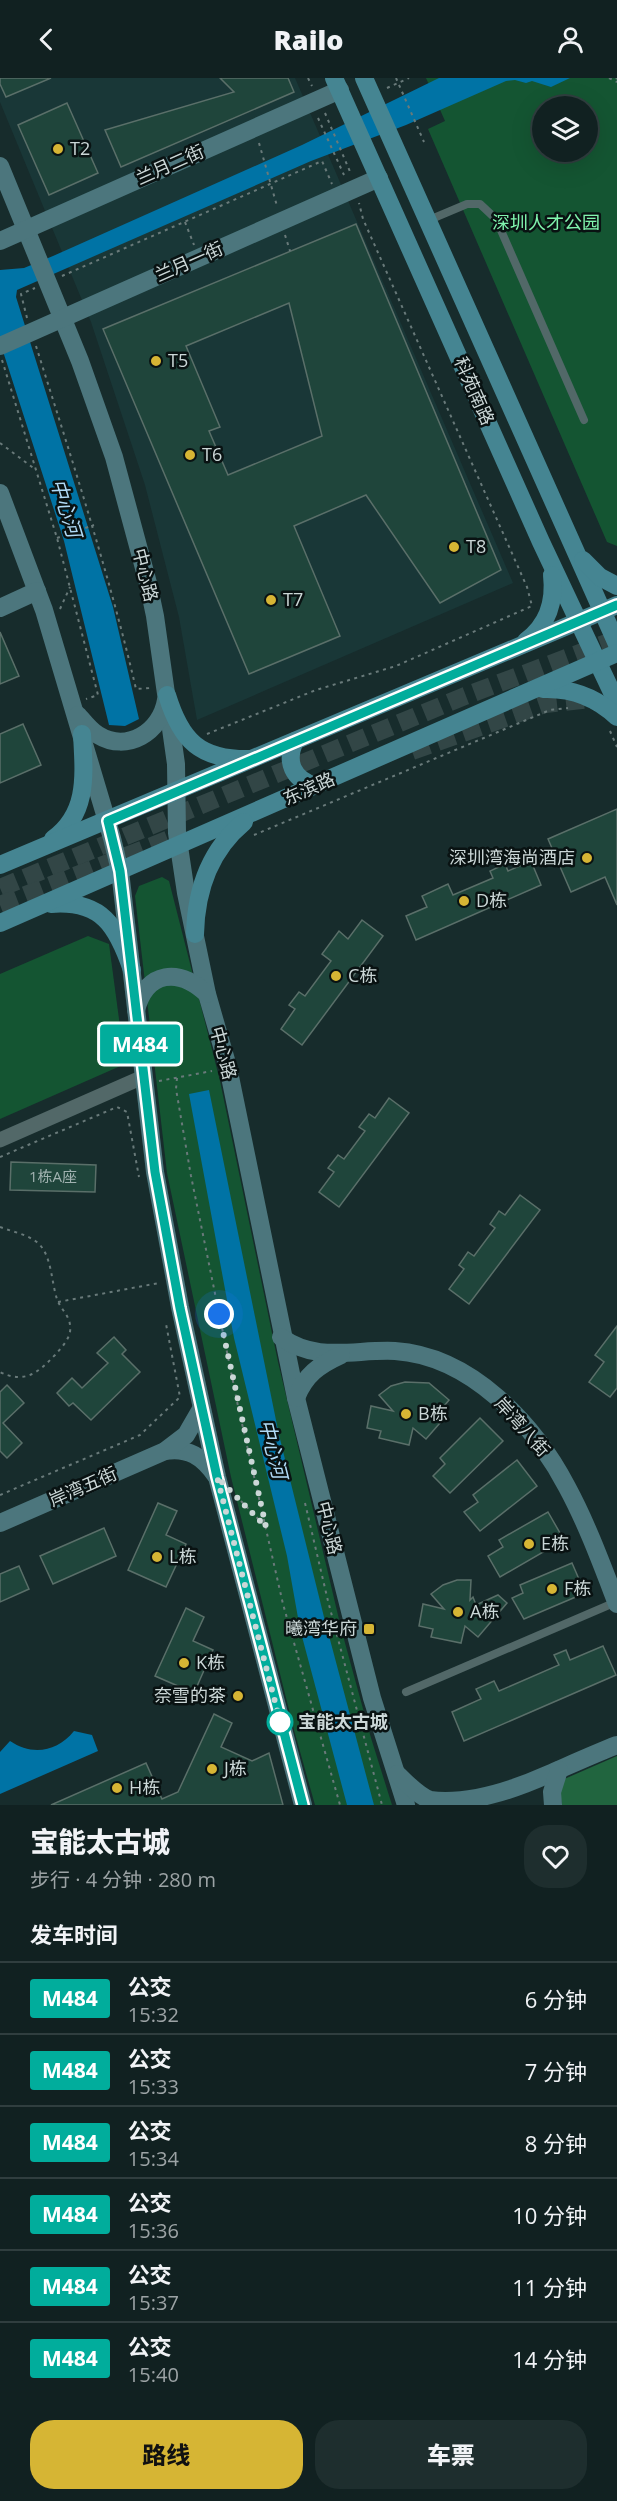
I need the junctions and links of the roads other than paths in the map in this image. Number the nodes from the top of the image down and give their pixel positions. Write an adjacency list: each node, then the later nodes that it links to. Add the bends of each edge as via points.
1 (365, 82): 5 (main road, 科苑南路)
2 (339, 88): 4 (main road, 科苑南路); 6 (main road, 兰月二街)
3 (0, 166): 6 (main road)
4 (376, 171): 7 (main road, 兰月一街, via 200,257); 12 (main road, 科苑南路)
5 (427, 220): 9 (lane, via 467,204 480,204 496,219); 11 (main road, 科苑南路)
6 (17, 238): 7 (main road, 中心路)
7 (56, 314): 8 (main road, 兰月一街); 25 (main road, 中心路, via 122,486 152,598)
8 (0, 346)
9 (584, 420)
10 (0, 493): 16 (main road)
11 (566, 531): 12 (main road); 13 (main road, 科苑南路)
12 (541, 542): 14 (main road, 科苑南路)
13 (576, 552): 15 (main road, via 600,577); 18 (main road, 科苑南路)
14 (550, 562): 19 (main road, 科苑南路); 21 (main road, via 553,596 549,612 532,637)
15 (617, 586)
16 (37, 591): 17 (main road); 27 (main road)
17 (0, 608)
18 (610, 608): 19 (main road); 20 (main road, 科苑南路)
19 (578, 621): 21 (main road); 23 (main road, 科苑南路)
20 (617, 644)
21 (517, 647): 30 (main road)
22 (617, 653): 23 (main road, 东滨路)
23 (598, 662): 24 (main road, 东滨路); 26 (main road, 科苑南路)
24 (535, 689): 28 (main road, via 576,692 598,702); 32 (main road, 东滨路)
25 (167, 695): 27 (main road, via 165,709 154,727 134,740 121,741 97,734); 31 (main road, via 176,721 189,741 215,756); 33 (main road, 中心路)
26 (617, 703)
27 (75, 711): 29 (main road)
28 (613, 722)
29 (82, 734): 35 (main road); 37 (main road, via 81,802 69,824)
30 (295, 741): 31 (main road); 32 (main road, via 290,760 292,770 298,778)
31 (255, 759): 33 (main road)
32 (315, 786): 34 (main road, 东滨路)
33 (177, 791): 35 (main road); 36 (main road, 中心路)
34 (258, 811): 36 (main road, 东滨路); 42 (main road, via 235,830 207,869 196,908)
35 (108, 821): 37 (main road); 39 (main road)
36 (178, 846): 39 (main road, 东滨路); 42 (main road, 中心路)
37 (39, 848): 38 (main road)
38 (0, 865)
39 (120, 871): 40 (main road, 东滨路); 43 (main road)
40 (40, 905): 41 (main road, 东滨路); 43 (main road, via 88,906 101,915 115,928)
41 (0, 923)
42 (195, 934): 44 (main road, 中心路)
43 (132, 970): 45 (main road)
44 (207, 994): 45 (main road, via 179,976 160,979 144,992); 48 (main road, 中心路, via 228,1067)
45 (136, 1011): 46 (main road)
46 (143, 1077): 47 (street); 51 (main road, via 155,1172)
47 (0, 1140)
48 (281, 1336): 49 (main road, 岸湾八街, via 307,1351); 50 (main road, 中心路)
49 (345, 1353): 50 (main road, via 313,1371); 55 (main road, 岸湾八街, via 414,1354 452,1368 493,1395 527,1429 562,1478)
50 (296, 1398): 59 (main road, 中心路, via 372,1698)
51 (201, 1409): 52 (main road, via 186,1435); 53 (main road)
52 (165, 1451): 53 (main road, via 190,1452); 54 (main road, 岸湾五街)
53 (217, 1477): 60 (main road)
54 (0, 1523)
55 (617, 1603): 56 (lane)
56 (406, 1692)
57 (617, 1745): 58 (main road)
58 (559, 1770): 59 (main road, via 492,1798 458,1804 429,1800); 62 (main road, via 552,1792)
59 (396, 1773): 61 (main road, 中心路)
60 (303, 1805)
61 (406, 1805)
62 (553, 1805)

